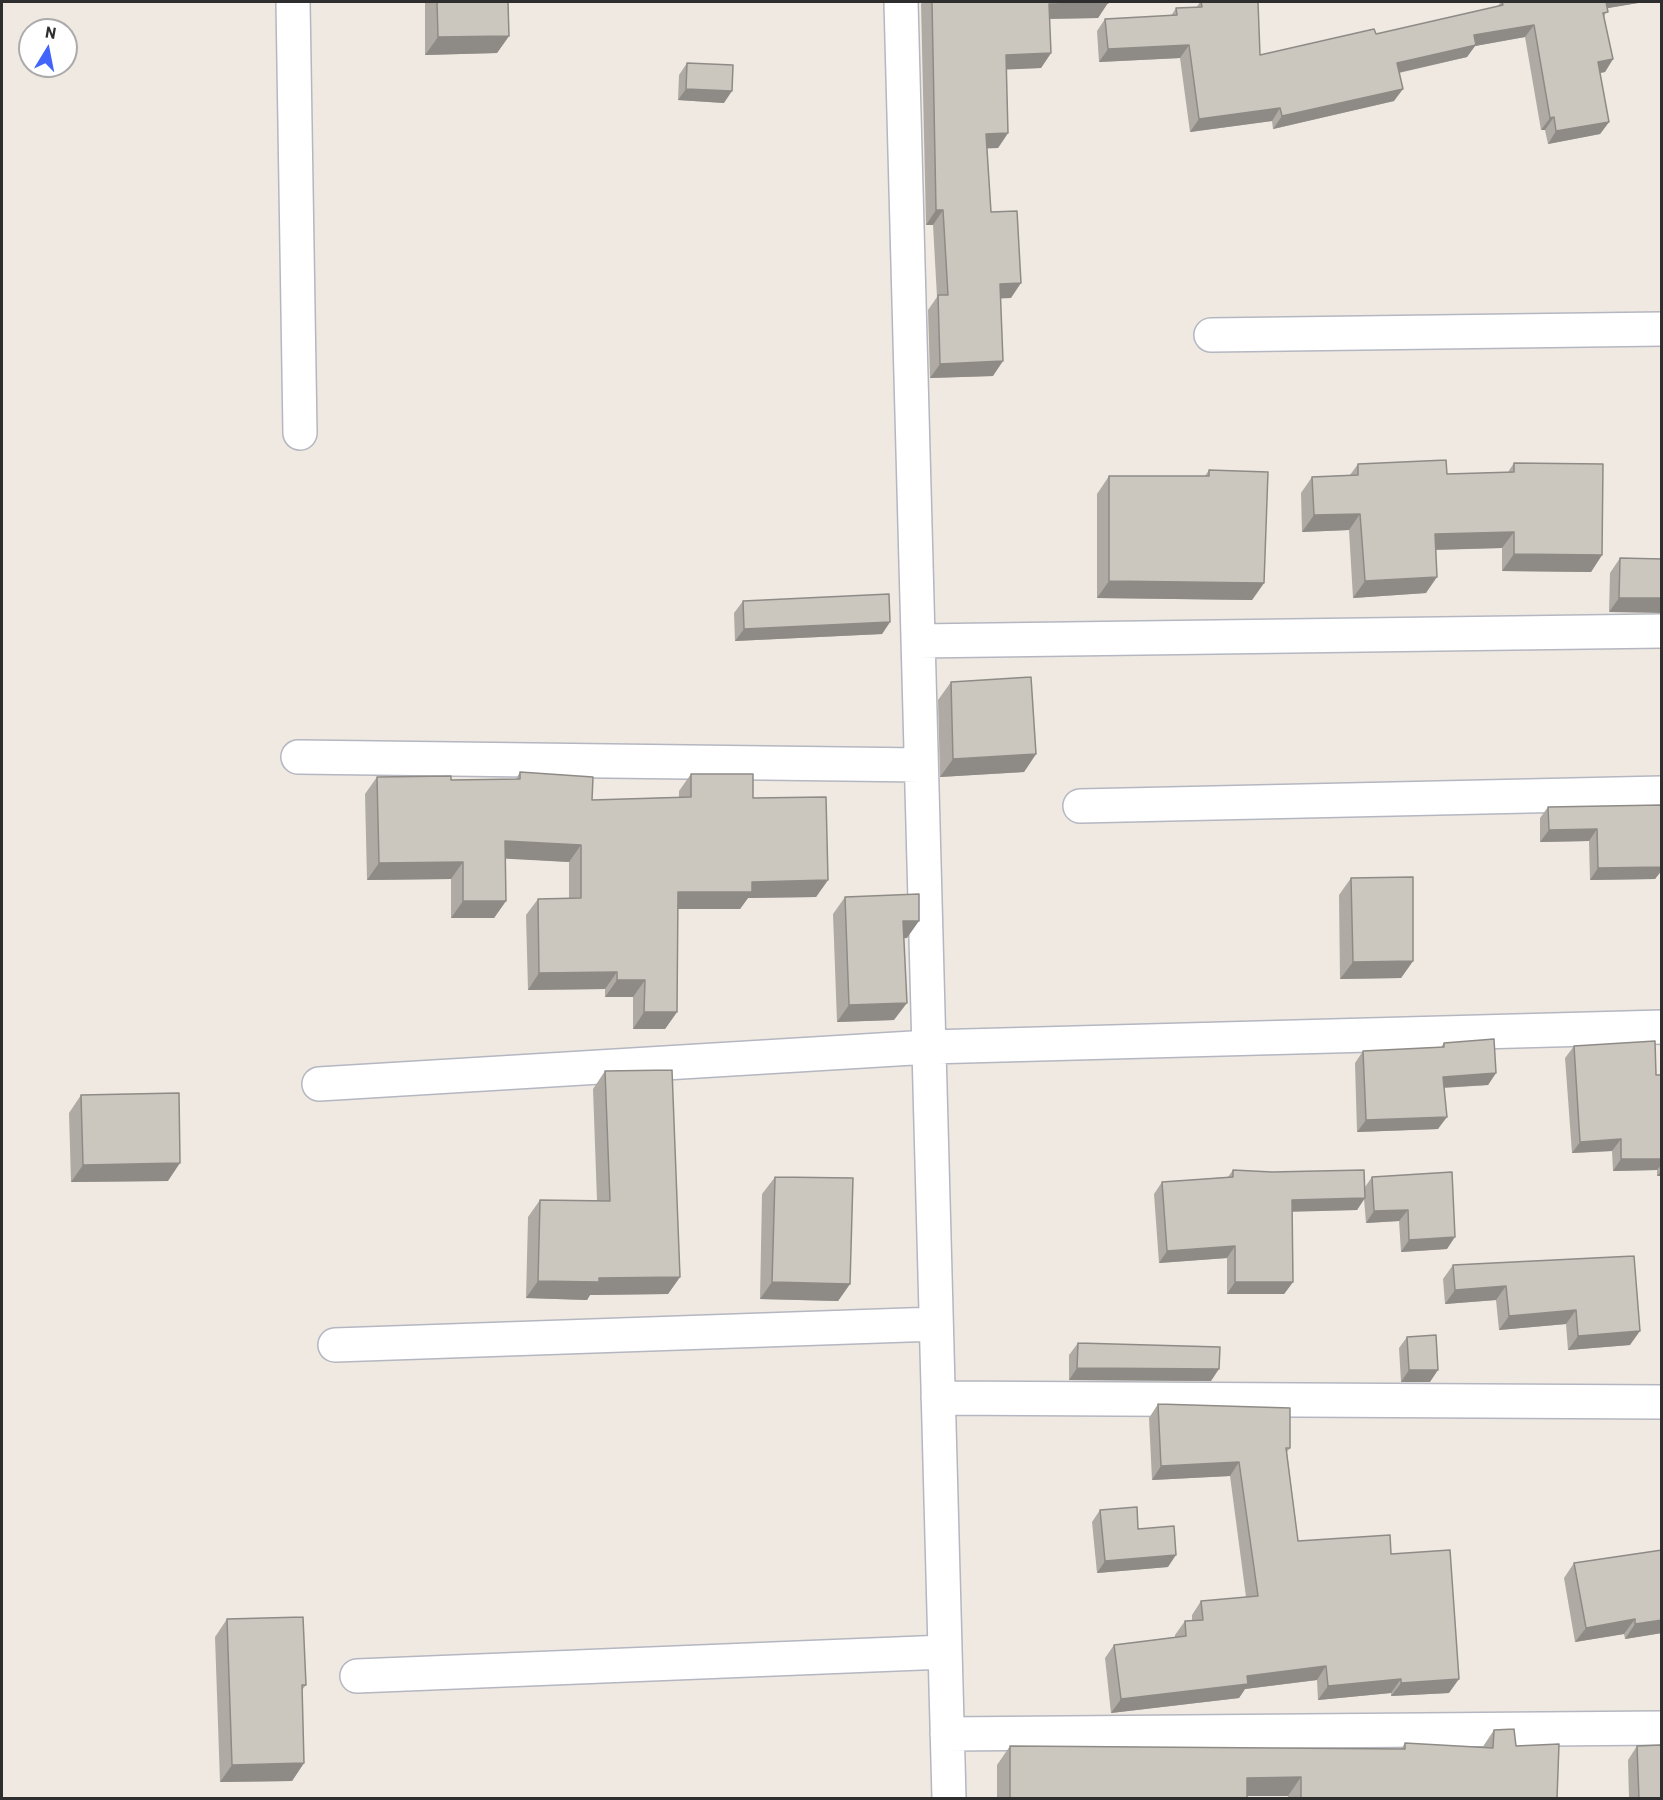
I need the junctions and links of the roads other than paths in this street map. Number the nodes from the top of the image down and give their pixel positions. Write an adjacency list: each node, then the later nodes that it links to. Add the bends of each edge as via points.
1 (293, 2): 5 (street)
2 (901, 2): 7 (street)
3 (1662, 329): 4 (street)
4 (1211, 335)
5 (300, 433)
6 (1662, 631): 7 (street)
7 (918, 641): 9 (street)
8 (298, 757): 9 (street)
9 (921, 765): 13 (street)
10 (1662, 793): 11 (street)
11 (1080, 806)
12 (1662, 1027): 13 (street)
13 (929, 1047): 14 (street); 15 (street)
14 (319, 1084)
15 (936, 1324): 16 (street); 17 (street)
16 (335, 1345)
17 (938, 1398): 18 (street); 19 (street)
18 (1662, 1402)
19 (945, 1652): 20 (street); 22 (street)
20 (357, 1676)
21 (1662, 1728): 22 (street)
22 (947, 1734): 23 (street)
23 (949, 1798)

